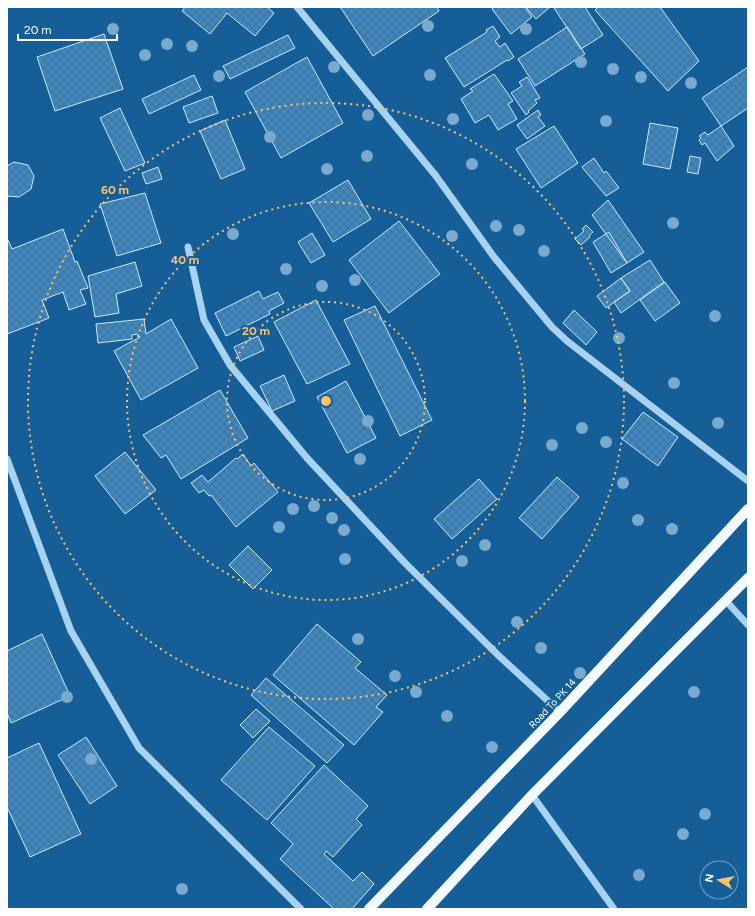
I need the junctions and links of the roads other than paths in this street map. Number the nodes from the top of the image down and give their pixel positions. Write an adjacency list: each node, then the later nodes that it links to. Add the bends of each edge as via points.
1 (297, 7): 4 (street, via 436,176 494,257 552,327)
2 (188, 247): 9 (street, via 204,320 239,377 307,458 406,564)
3 (7, 459): 11 (street, via 71,631 138,748)
4 (748, 482)
5 (748, 509): 9 (main road, Road To PK 14)
6 (748, 578): 7 (main road)
7 (726, 601): 8 (street); 10 (main road)
8 (748, 625)
9 (560, 712): 12 (main road, Road To PK 14)
10 (532, 795): 13 (main road); 14 (street)
11 (301, 909)
12 (369, 909)
13 (427, 909)
14 (614, 909)

